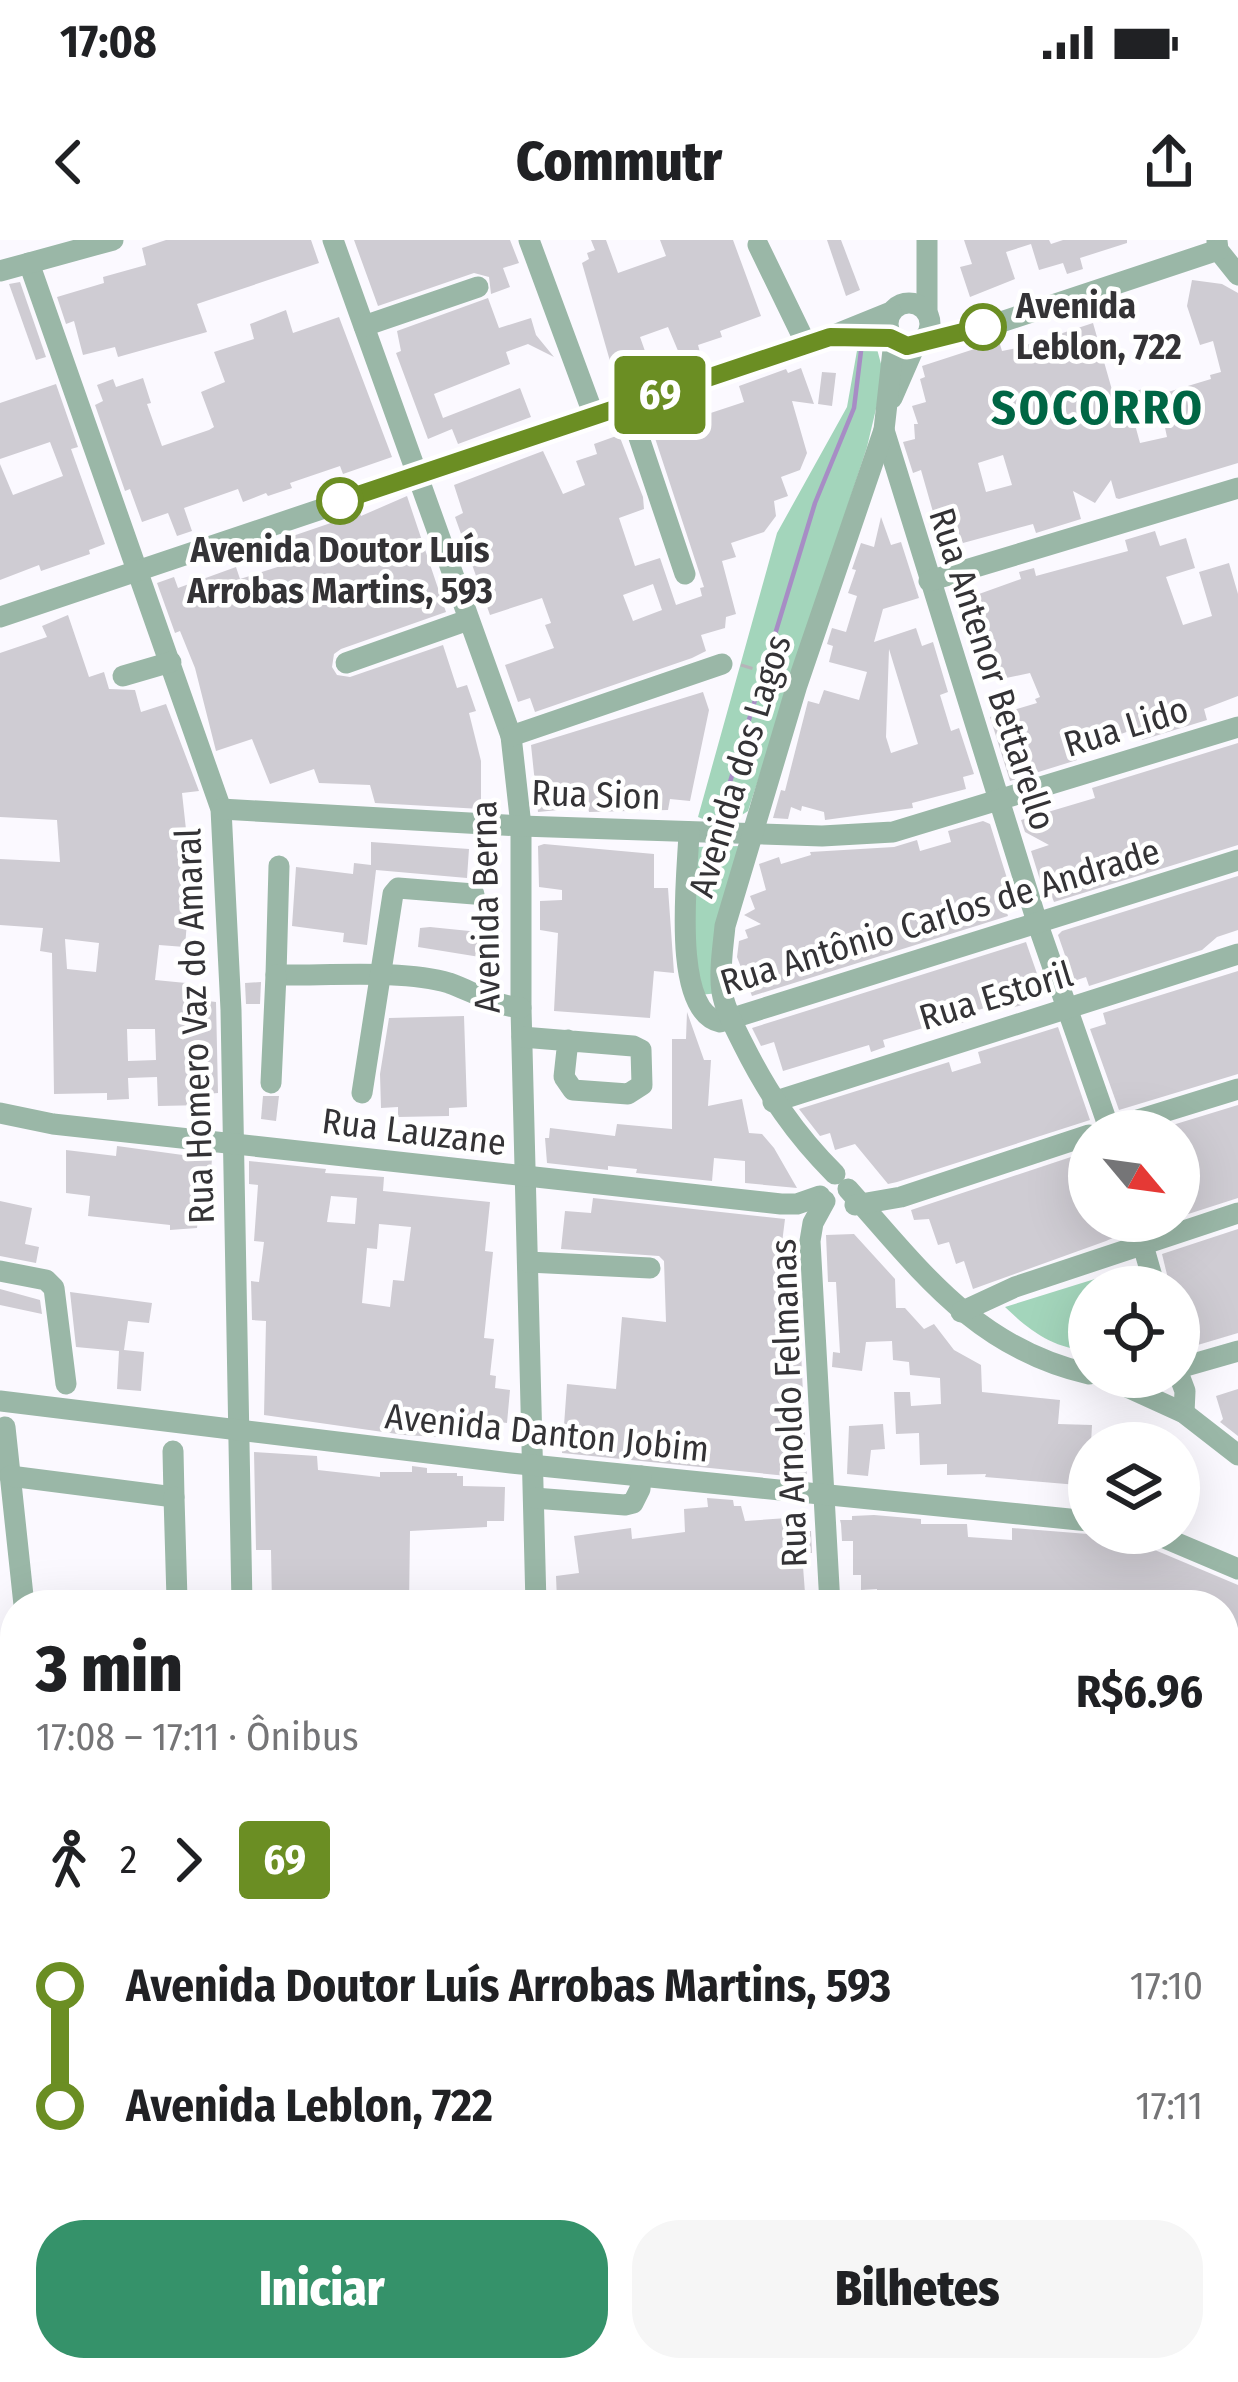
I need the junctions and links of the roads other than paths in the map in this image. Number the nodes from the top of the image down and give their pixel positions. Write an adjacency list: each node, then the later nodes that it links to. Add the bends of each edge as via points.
1 (113, 240): 7 (street)
2 (333, 240): 13 (street, Avenida Berna)
3 (529, 240): 18 (street)
4 (758, 245): 16 (street)
5 (1217, 245): 9 (street); 12 (street)
6 (927, 250): 11 (street)
7 (29, 262): 8 (street); 24 (street, Rua Homero Vaz do Amaral)
8 (0, 271)
9 (1238, 275)
10 (478, 287): 13 (street)
11 (913, 311): 12 (street); 14 (street); 15 (street, via 930,326); 15 (street, via 888,323)
12 (996, 321): 15 (street)
13 (364, 326): 20 (street, Avenida Berna)
14 (830, 337): 15 (street); 16 (street)
15 (906, 341): 19 (street, Avenida dos Lagos)
16 (807, 346): 17 (street)
17 (628, 405): 18 (street); 25 (street)
18 (594, 416): 20 (street)
19 (884, 430): 21 (street, Avenida dos Lagos); 23 (street, Rua Antenor Bettarello)
20 (416, 475): 24 (street); 28 (street, Avenida Berna)
21 (866, 483): 23 (street); 39 (street, Avenida dos Lagos)
22 (1238, 488): 26 (street)
23 (905, 505): 26 (street, Rua Antenor Bettarello)
24 (136, 570): 27 (street); 29 (street, Rua Homero Vaz do Amaral)
25 (685, 574)
26 (929, 581): 35 (street, Rua Antenor Bettarello)
27 (0, 617)
28 (468, 620): 30 (street); 34 (street, Avenida Berna)
29 (171, 662): 32 (street); 36 (street, Rua Homero Vaz do Amaral)
30 (346, 663)
31 (722, 664): 34 (street)
32 (123, 676)
33 (1238, 727): 35 (street, Rua Lido)
34 (511, 736): 37 (street, Avenida Berna)
35 (999, 800): 39 (street, Rua Lido, via 893,832); 43 (street, Rua Antenor Bettarello)
36 (221, 809): 37 (street, Rua Sion); 60 (street, Rua Homero Vaz do Amaral)
37 (521, 826): 38 (street, Rua Sion); 47 (street, Avenida Berna)
38 (689, 832): 39 (street, Rua Sion); 49 (street, Rua Antônio Carlos de Andrade, via 684,927 692,988 708,1019)
39 (752, 833): 49 (street, Avenida dos Lagos, via 725,926 722,993)
40 (1238, 860): 43 (street, Rua Antônio Carlos de Andrade)
41 (279, 866): 45 (street)
42 (474, 894): 46 (street, via 398,888)
43 (1036, 922): 48 (street, Rua Antenor Bettarello); 49 (street, Rua Antônio Carlos de Andrade)
44 (1238, 954): 48 (street, Rua Estoril)
45 (276, 975): 46 (street); 52 (street)
46 (377, 977): 47 (street, via 448,983); 54 (street)
47 (521, 1008): 50 (street, Avenida Berna)
48 (1068, 1008): 55 (street, Rua Estoril); 56 (street, Rua Antenor Bettarello)
49 (731, 1019): 55 (street, Avenida dos Lagos)
50 (522, 1037): 51 (street); 61 (street, Avenida Berna)
51 (568, 1040)
52 (271, 1084)
53 (1238, 1089): 57 (street, Rua Lauzane)
54 (362, 1093)
55 (773, 1102): 62 (street, Avenida dos Lagos)
56 (1097, 1110)
57 (1170, 1110)
58 (0, 1113): 60 (street, Rua Lauzane)
59 (1068, 1139): 62 (street, Rua Lauzane)
60 (233, 1144): 61 (street, Rua Lauzane); 80 (street, Rua Homero Vaz do Amaral)
61 (526, 1179): 62 (street, Rua Lauzane, via 781,1204); 66 (street, Avenida Berna)
62 (835, 1193): 70 (street, Avenida dos Lagos); 86 (street, Rua Arnoldo Felmanas, via 810,1241)
63 (1238, 1213): 65 (street)
64 (1142, 1242): 65 (street)
65 (1143, 1245): 67 (street); 70 (street)
66 (528, 1262): 68 (street); 83 (street, Avenida Berna)
67 (1149, 1266)
68 (650, 1268)
69 (0, 1271): 74 (street, via 54,1288)
70 (961, 1312): 73 (street, Avenida dos Lagos, via 1025,1353)
71 (1238, 1351): 72 (street)
72 (1200, 1364)
73 (1068, 1368)
74 (66, 1384)
75 (1157, 1398): 78 (street)
76 (1185, 1398): 78 (street)
77 (0, 1401): 80 (street, Avenida Danton Jobim)
78 (1184, 1414): 82 (street)
79 (5, 1427): 84 (street)
80 (240, 1432): 83 (street, Avenida Danton Jobim); 94 (street, Rua Homero Vaz do Amaral)
81 (173, 1451): 87 (street)
82 (1238, 1455)
83 (533, 1466): 85 (street, Avenida Danton Jobim); 88 (street, Avenida Berna)
84 (10, 1476): 87 (street); 92 (street)
85 (641, 1476): 86 (street, Avenida Danton Jobim); 88 (street, via 625,1505)
86 (826, 1494): 89 (street, Avenida Danton Jobim); 96 (street, Rua Arnoldo Felmanas)
87 (174, 1497): 93 (street)
88 (534, 1498): 95 (street, Avenida Berna)
89 (1068, 1519)
90 (1200, 1553): 91 (street)
91 (1238, 1569)
92 (22, 1590)
93 (178, 1590)
94 (242, 1590)
95 (536, 1590)
96 (829, 1590)

